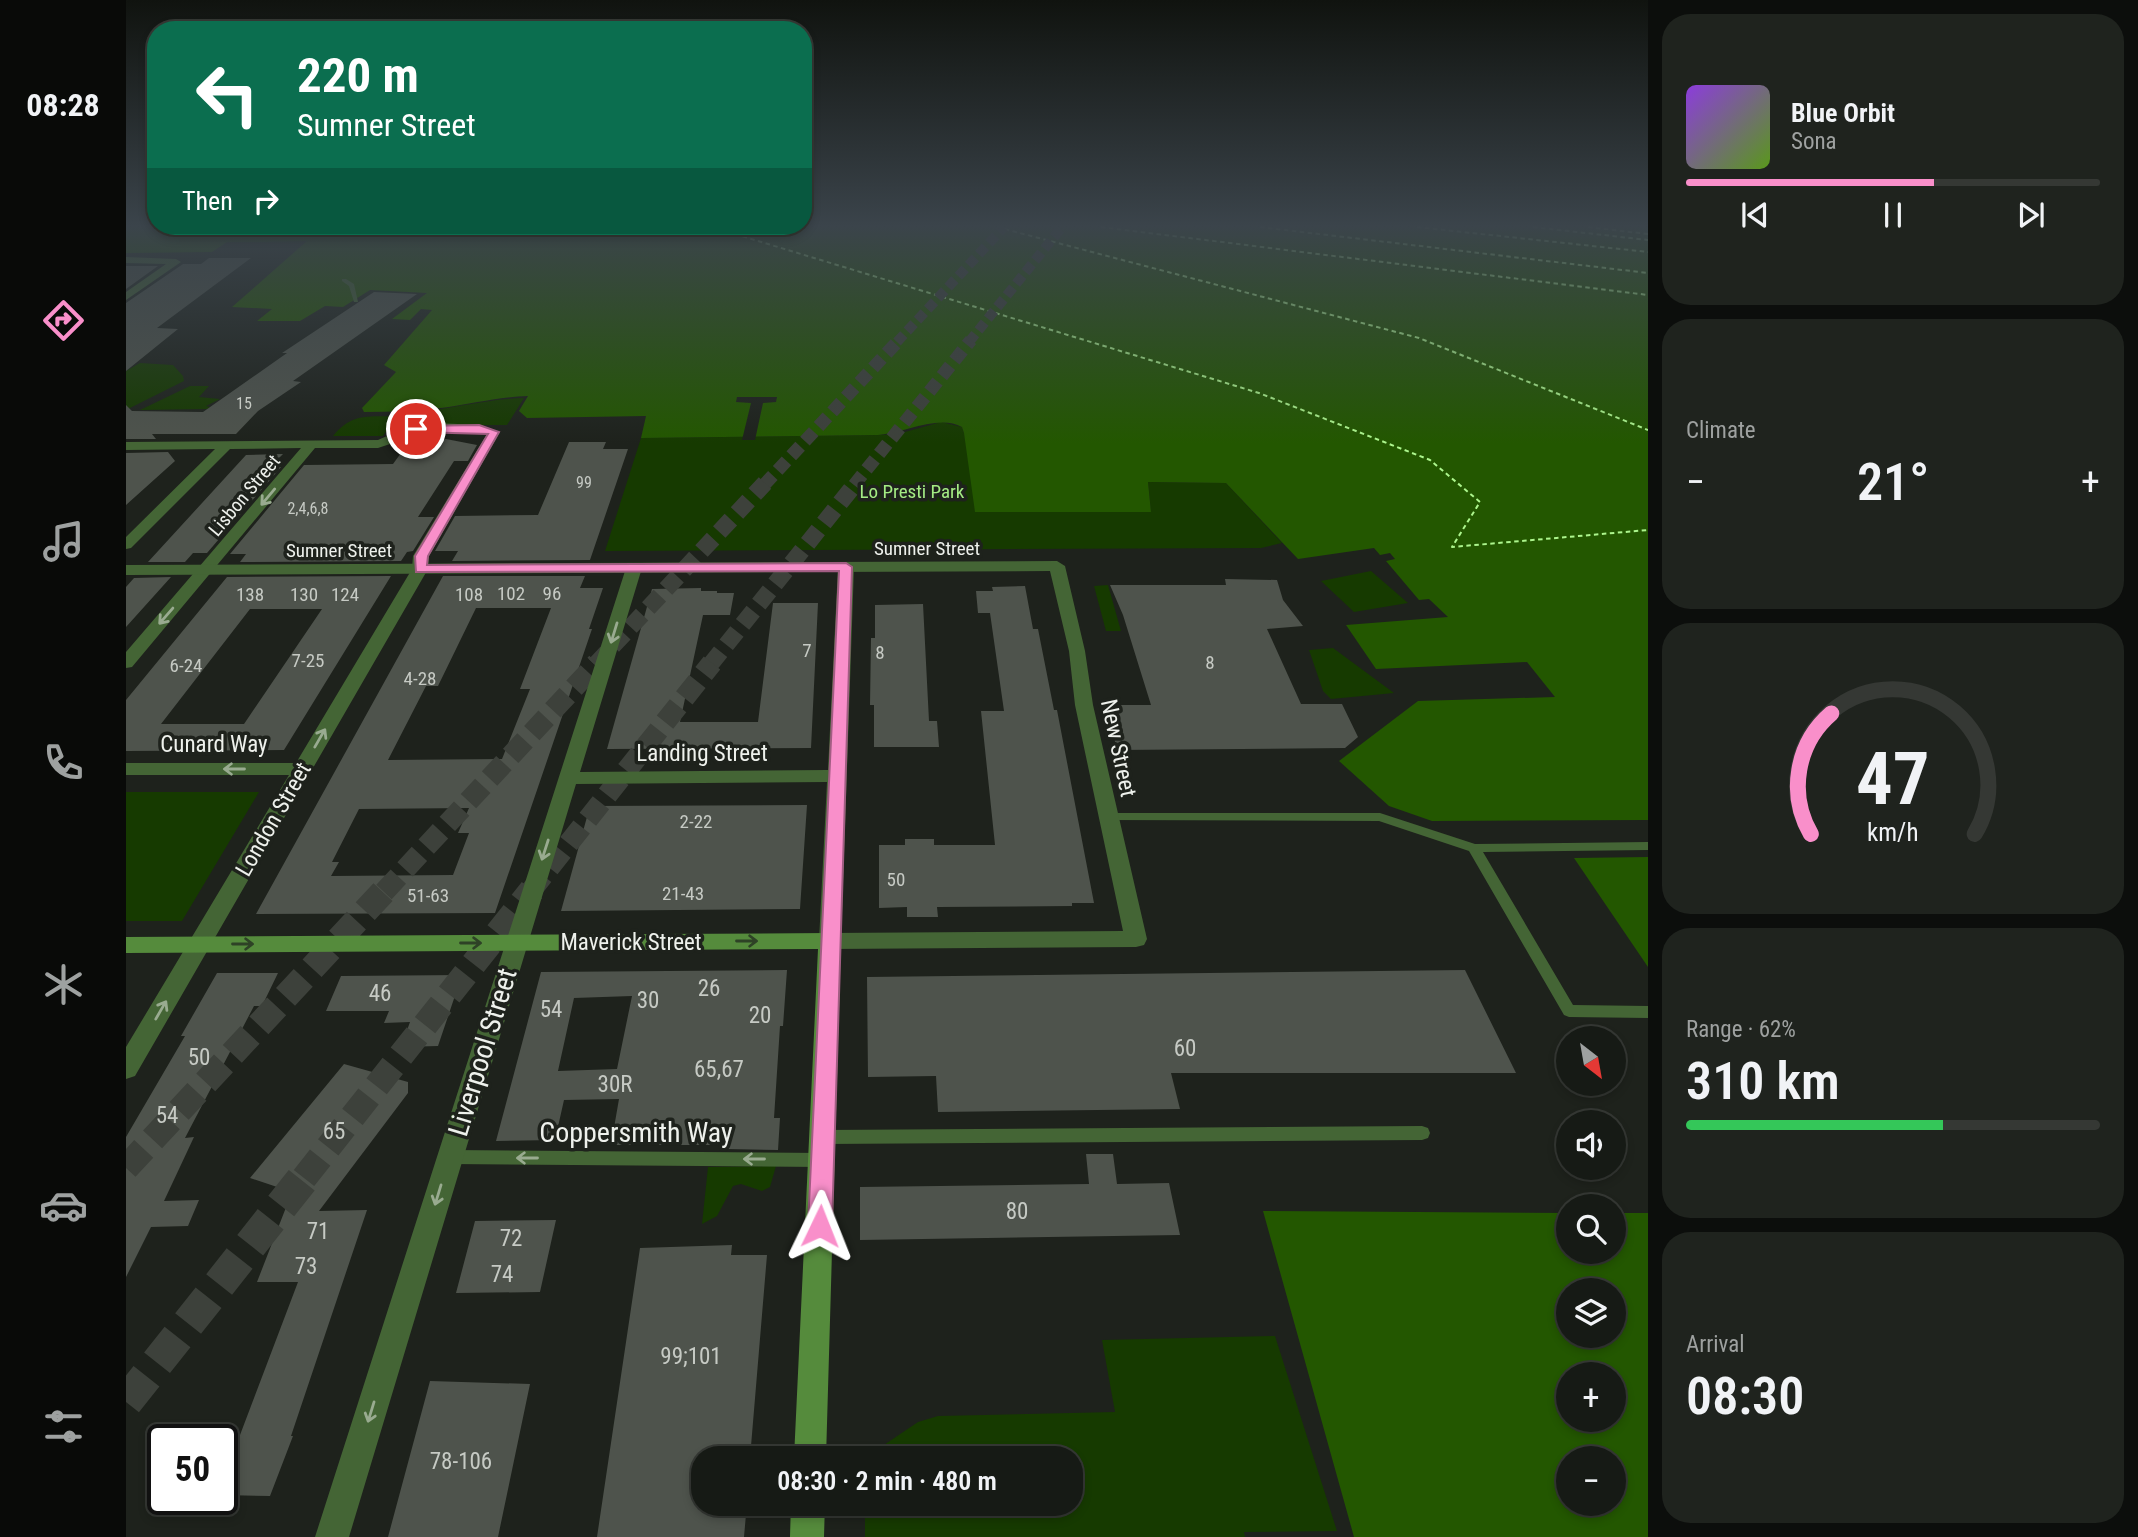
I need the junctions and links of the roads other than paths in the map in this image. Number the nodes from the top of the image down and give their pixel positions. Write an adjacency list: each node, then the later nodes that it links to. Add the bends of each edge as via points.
1 (312, 444): 2 (street); 8 (street, London Street, via 378,444 416,429 494,432 421,556); 10 (street, Lisbon Street, one-way to 10)
2 (227, 445): 3 (street); 4 (street)
3 (126, 446)
4 (126, 545)
5 (1057, 566): 6 (street, Sumner Street); 16 (street, New Street)
6 (846, 567): 7 (street, Sumner Street); 14 (street)
7 (634, 568): 8 (street, Sumner Street); 15 (street, Liverpool Street, one-way to 15)
8 (420, 569): 10 (street, Sumner Street); 13 (street, London Street, one-way to 8)
9 (126, 570): 10 (street, Sumner Street)
10 (206, 570): 11 (street, Lisbon Street, one-way to 11)
11 (126, 663)
12 (126, 769): 13 (street, Cunard Way, one-way to 12)
13 (302, 769): 23 (street, London Street)
14 (837, 776): 15 (street, Landing Street); 20 (street)
15 (568, 778): 21 (street, Liverpool Street, one-way to 21)
16 (1109, 817): 18 (lane, via 1380,817); 19 (street, New Street)
17 (1648, 846): 18 (lane)
18 (1474, 848): 24 (lane, via 1569,1011)
19 (1136, 939): 20 (street, Maverick Street)
20 (830, 941): 21 (main road, Maverick Street, one-way to 20); 27 (main road)
21 (516, 943): 23 (main road, Maverick Street, one-way to 21); 28 (street, Liverpool Street)
22 (126, 945): 23 (main road, Maverick Street)
23 (199, 945): 25 (street, London Street, one-way to 23)
24 (1648, 1012)
25 (126, 1069)
26 (1422, 1133): 27 (lane)
27 (823, 1149): 28 (lane, Coppersmith Way, one-way to 28); 29 (main road)
28 (450, 1157): 31 (street, Liverpool Street, one-way to 31)
29 (811, 1446)
30 (808, 1516): 32 (main road)
31 (332, 1537)
32 (807, 1537)

